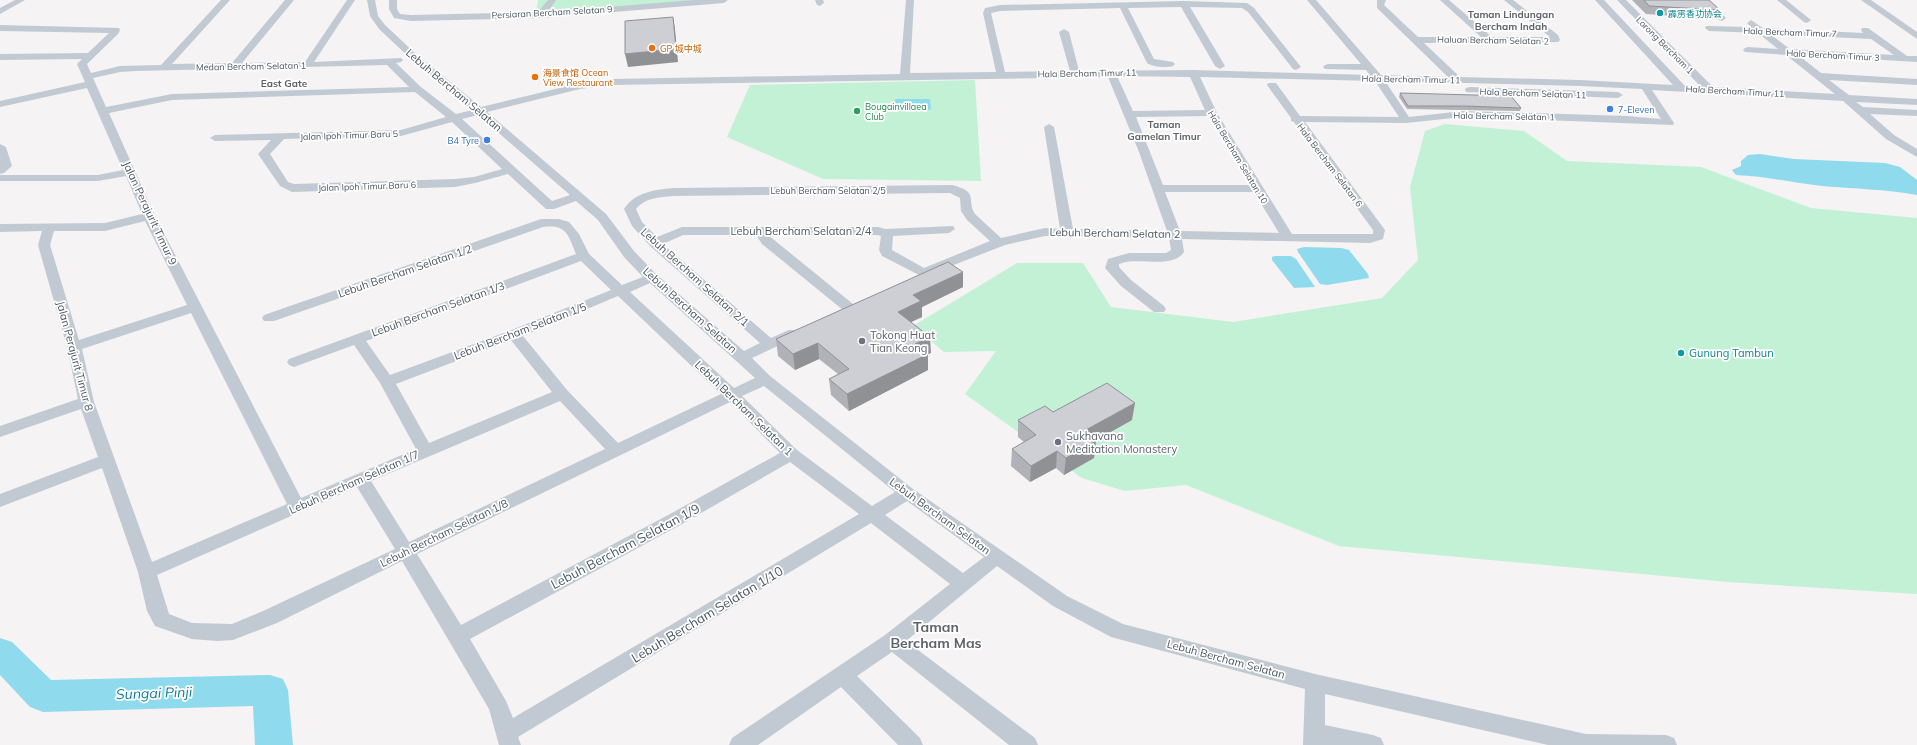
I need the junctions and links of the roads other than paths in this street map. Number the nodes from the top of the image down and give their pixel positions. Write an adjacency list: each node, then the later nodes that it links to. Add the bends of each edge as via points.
1 (21, 0): 23 (street)
2 (226, 0): 51 (street)
3 (290, 0): 46 (street)
4 (351, 0): 45 (street)
5 (370, 0): 40 (street, Lebuh Bercham Selatan, via 374,16 382,28)
6 (393, 0): 24 (street, Persiaran Bercham Selatan 9, via 393,9 397,16 402,18)
7 (552, 0): 24 (street)
8 (724, 0): 19 (street, Persiaran Bercham Selatan 9)
9 (910, 0): 56 (street)
10 (1311, 0): 50 (street)
11 (1382, 0): 35 (street, via 1380,6)
12 (1444, 0): 36 (street)
13 (1508, 0): 36 (street, Haluan Bercham Selatan 2, via 1556,39 1549,42)
14 (1599, 0): 66 (street)
15 (1621, 0): 68 (street, Lorong Bercham 1)
16 (1702, 0): 25 (street)
17 (1781, 0): 26 (street)
18 (1865, 0): 34 (street)
19 (696, 1): 24 (street, Persiaran Bercham Selatan 9)
20 (1054, 4): 22 (street); 55 (street, via 988,10)
21 (1184, 4): 22 (street); 48 (street); 49 (street, via 1238,4 1249,7)
22 (1123, 6): 47 (street)
23 (0, 11)
24 (541, 15)
25 (1722, 18)
26 (1807, 20)
27 (1751, 23): 31 (street)
28 (0, 28): 39 (street, via 116,30)
29 (1709, 28): 31 (street, Hala Bercham Timur 7)
30 (1863, 29): 33 (street)
31 (1761, 31): 33 (street, Hala Bercham Timur 7); 38 (street)
32 (1064, 32): 54 (street)
33 (1872, 36): 42 (street)
34 (1917, 36)
35 (1416, 40): 36 (street, Haluan Bercham Selatan 2); 61 (street)
36 (1490, 40)
37 (1748, 50): 38 (street, Hala Bercham Timur 3)
38 (1788, 52): 42 (street, Hala Bercham Timur 3); 57 (street)
39 (89, 56): 41 (street); 60 (street, Jalan Perajurit Timur 9, via 82,64)
40 (414, 56): 44 (street, Medan Bercham Selatan 1); 76 (street, Lebuh Bercham Selatan)
41 (3, 58)
42 (1904, 58): 43 (street, Hala Bercham Timur 3); 52 (street)
43 (1917, 59)
44 (389, 62): 45 (street, Medan Bercham Selatan 1); 67 (street)
45 (308, 64): 46 (street, Medan Bercham Selatan 1)
46 (235, 66): 51 (street, Medan Bercham Selatan 1)
47 (1153, 66): 48 (street); 53 (street, Hala Bercham Timur 11); 59 (street, Hala Bercham Timur 11)
48 (1220, 66): 49 (street)
49 (1296, 67): 50 (street)
50 (1367, 67): 58 (street)
51 (164, 68): 60 (street, Medan Bercham Selatan 1, via 120,69)
52 (1917, 68)
53 (1111, 72): 54 (street, Hala Bercham Timur 11); 79 (street)
54 (1075, 73): 55 (street, Hala Bercham Timur 11)
55 (1001, 75): 56 (street, Hala Bercham Timur 11)
56 (905, 76): 70 (street, Hala Bercham Timur 11, via 623,81 580,86)
57 (1818, 76): 62 (street); 71 (street)
58 (1378, 78): 59 (street, Hala Bercham Timur 11); 61 (street, Hala Bercham Timur 11); 65 (street)
59 (1195, 79): 63 (street, Hala Bercham Selatan 11); 77 (street, Hala Bercham Selatan 10)
60 (89, 80): 73 (street, Medan Bercham Selatan 1); 75 (street, Jalan Perajurit Timur 9)
61 (1457, 80): 64 (street, Hala Bercham Timur 11)
62 (1917, 82)
63 (1272, 85): 65 (street, Hala Bercham Selatan 11); 82 (street, Hala Bercham Selatan 6)
64 (1645, 87): 66 (street, Hala Bercham Timur 11); 69 (street, Hala Bercham Selatan 1)
65 (1384, 88): 69 (street, Hala Bercham Selatan 11); 83 (street)
66 (1681, 88): 68 (street, Hala Bercham Timur 11)
67 (417, 89): 75 (street, via 172,97); 80 (street)
68 (1710, 90): 71 (street, Hala Bercham Timur 11)
69 (1652, 97): 83 (street, Hala Bercham Selatan 1, via 1669,123 1627,119 1463,114)
70 (526, 98): 76 (street, Jalan Ipoh Timur Baru 5); 81 (street)
71 (1845, 98): 72 (street, Hala Bercham Timur 11); 74 (street)
72 (1917, 102)
73 (0, 104)
74 (1858, 110): 78 (street); 88 (street, via 1890,137)
75 (102, 111): 91 (street, Jalan Perajurit Timur 9)
76 (480, 111): 80 (street, Jalan Ipoh Timur Baru 5); 81 (street, Lebuh Bercham Selatan)
77 (1212, 113): 79 (street); 93 (street, Hala Bercham Selatan 10)
78 (1917, 113)
79 (1130, 114): 94 (street)
80 (455, 119): 85 (street, Jalan Ipoh Timur Baru 5, via 401,133); 89 (street)
81 (502, 119): 95 (street, Lebuh Bercham Selatan)
82 (1295, 119): 83 (street, Hala Bercham Selatan 1); 107 (street, Hala Bercham Selatan 6, via 1379,230 1379,236)
83 (1406, 120)
84 (1049, 127): 102 (street)
85 (280, 137): 86 (street, Jalan Ipoh Timur Baru 5); 89 (street, Jalan Ipoh Timur Baru 6, via 264,154 284,184 292,188 460,183)
86 (215, 138)
87 (0, 147): 90 (street, via 6,166)
88 (1917, 154)
89 (510, 170): 95 (street, via 550,206)
90 (0, 171)
91 (130, 172): 92 (street, via 98,178); 97 (street, Jalan Perajurit Timur 9)
92 (0, 178)
93 (1256, 188): 94 (street); 106 (street, Hala Bercham Selatan 10)
94 (1158, 189): 105 (street)
95 (578, 196): 112 (street, Lebuh Bercham Selatan, via 602,217 629,254)
96 (633, 204): 108 (street, Lebuh Bercham Selatan 2/1, via 630,209 632,216); 109 (street, Lebuh Bercham Selatan 2/5, via 647,196 673,192 952,190 964,194 967,211 971,217)
97 (149, 216): 100 (street, via 108,227); 116 (street, Jalan Perajurit Timur 9)
98 (542, 223): 110 (street, Lebuh Bercham Selatan 1, via 556,222 567,225); 120 (street, Lebuh Bercham Selatan 1/2)
99 (0, 228): 100 (street)
100 (49, 228): 125 (street, Jalan Perajurit Timur 8, via 44,245)
101 (949, 228): 104 (street, Lebuh Bercham Selatan 2/4)
102 (1067, 231): 105 (street, Lebuh Bercham Selatan 2); 109 (street, Lebuh Bercham Selatan 2, via 1026,234)
103 (760, 232): 104 (street, Lebuh Bercham Selatan 2/4); 108 (street, Lebuh Bercham Selatan 2/4, via 682,231); 117 (street, via 766,241)
104 (885, 233): 111 (street, via 887,236 884,246 887,253)
105 (1174, 234): 106 (street, Lebuh Bercham Selatan 2); 118 (street, via 1178,252 1173,256 1120,257 1113,262 1112,268 1126,283)
106 (1288, 238): 107 (street, Lebuh Bercham Selatan 2)
107 (1370, 239)
108 (655, 242): 124 (street, Lebuh Bercham Selatan 2/1)
109 (998, 242): 111 (street, Lebuh Bercham Selatan 2)
110 (584, 256): 114 (street, Lebuh Bercham Selatan 1); 123 (street, Lebuh Bercham Selatan 1/3)
111 (923, 273): 113 (street, Lebuh Bercham Selatan 2)
112 (652, 278): 114 (street, Lebuh Bercham Selatan 1/5); 126 (street, Lebuh Bercham Selatan)
113 (909, 279)
114 (622, 292): 122 (street, Lebuh Bercham Selatan 1/5); 131 (street, Lebuh Bercham Selatan 1)
115 (862, 300): 117 (street)
116 (195, 307): 125 (street); 141 (street, Jalan Perajurit Timur 9)
117 (848, 307): 119 (street)
118 (1159, 309)
119 (834, 314)
120 (269, 318)
121 (806, 327): 124 (street)
122 (514, 334): 129 (street, Lebuh Bercham Selatan 1/5); 130 (street)
123 (357, 338): 127 (street, Lebuh Bercham Selatan 1/3); 129 (street)
124 (770, 345): 126 (street)
125 (74, 347): 132 (street, Jalan Perajurit Timur 8)
126 (742, 357): 128 (street, Lebuh Bercham Selatan)
127 (294, 362)
128 (765, 379): 131 (street, Lebuh Bercham Selatan 1/8); 139 (street, Lebuh Bercham Selatan)
129 (388, 382): 135 (street)
130 (562, 394): 134 (street); 135 (street, Lebuh Bercham Selatan 1/7)
131 (732, 395): 134 (street, Lebuh Bercham Selatan 1/8); 136 (street, Lebuh Bercham Selatan 1)
132 (86, 402): 133 (street); 137 (street, Jalan Perajurit Timur 8)
133 (0, 432)
134 (615, 450): 143 (street, Lebuh Bercham Selatan 1/8)
135 (425, 451): 138 (street, Lebuh Bercham Selatan 1/7)
136 (791, 454): 142 (street, Lebuh Bercham Selatan 1); 147 (street, Lebuh Bercham Selatan 1/9)
137 (107, 460): 140 (street); 145 (street, Jalan Perajurit Timur 8)
138 (361, 479): 141 (street, Lebuh Bercham Selatan 1/7); 143 (street)
139 (907, 493): 142 (street, Lebuh Bercham Selatan 1/10); 144 (street, Lebuh Bercham Selatan)
140 (0, 502)
141 (297, 507): 145 (street, Lebuh Bercham Selatan 1/7)
142 (872, 514): 146 (street, Lebuh Bercham Selatan 1); 152 (street, Lebuh Bercham Selatan 1/10)
143 (405, 553): 145 (street, Lebuh Bercham Selatan 1/8, via 233,632 192,631 162,620 157,611); 147 (street)
144 (996, 557): 146 (street); 150 (street, Lebuh Bercham Selatan, via 1060,601 1118,631)
145 (147, 572)
146 (964, 584): 148 (street)
147 (458, 636): 152 (street, via 499,707)
148 (892, 641): 149 (street); 155 (street)
149 (843, 676): 153 (street); 154 (street)
150 (1315, 683): 151 (street); 157 (street, Lebuh Bercham Selatan, via 1586,744)
151 (1314, 738): 156 (street)
152 (509, 739)
153 (740, 745)
154 (912, 745)
155 (1027, 745)
156 (1373, 745)
157 (1666, 745)

